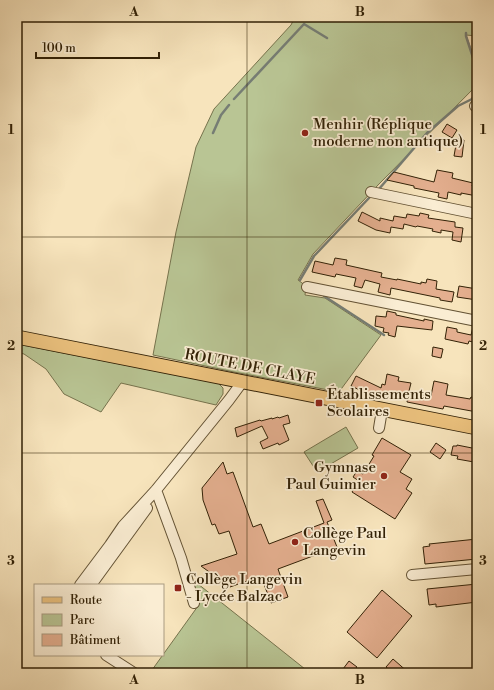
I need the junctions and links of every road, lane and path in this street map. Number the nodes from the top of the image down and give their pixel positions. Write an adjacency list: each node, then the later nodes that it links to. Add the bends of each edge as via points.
1 (371, 192): 2 (street)
2 (477, 214)
3 (307, 287): 4 (street)
4 (477, 321)
5 (17, 337): 6 (main road, ROUTE DE CLAYE)
6 (243, 381): 7 (main road, ROUTE DE CLAYE); 10 (street)
7 (382, 410): 8 (street); 9 (main road, ROUTE DE CLAYE)
8 (379, 428)
9 (477, 428)
10 (156, 490): 13 (street, via 123,526); 14 (street, via 151,503); 15 (street, via 181,558)
11 (477, 569): 12 (street)
12 (412, 575)
13 (81, 584)
14 (92, 584)
15 (194, 603)
16 (108, 656): 17 (street)
17 (134, 673)

